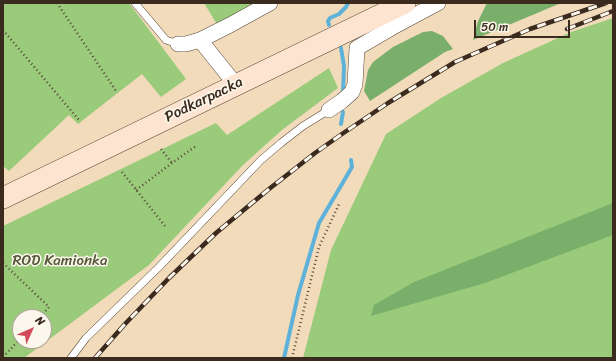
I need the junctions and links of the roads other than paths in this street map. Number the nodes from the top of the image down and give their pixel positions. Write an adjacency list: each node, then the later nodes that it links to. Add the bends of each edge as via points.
1 (134, 3): 6 (lane, via 166,40)
2 (270, 3): 5 (street)
3 (405, 3): 7 (main road, Podkarpacka)
4 (438, 3): 8 (street, via 356,48 352,92)
5 (200, 40): 6 (street); 7 (street)
6 (178, 44)
7 (236, 84): 9 (main road, Podkarpacka)
8 (329, 110): 10 (lane, via 303,126 261,160 159,267 86,338)
9 (3, 198)
10 (71, 358)

